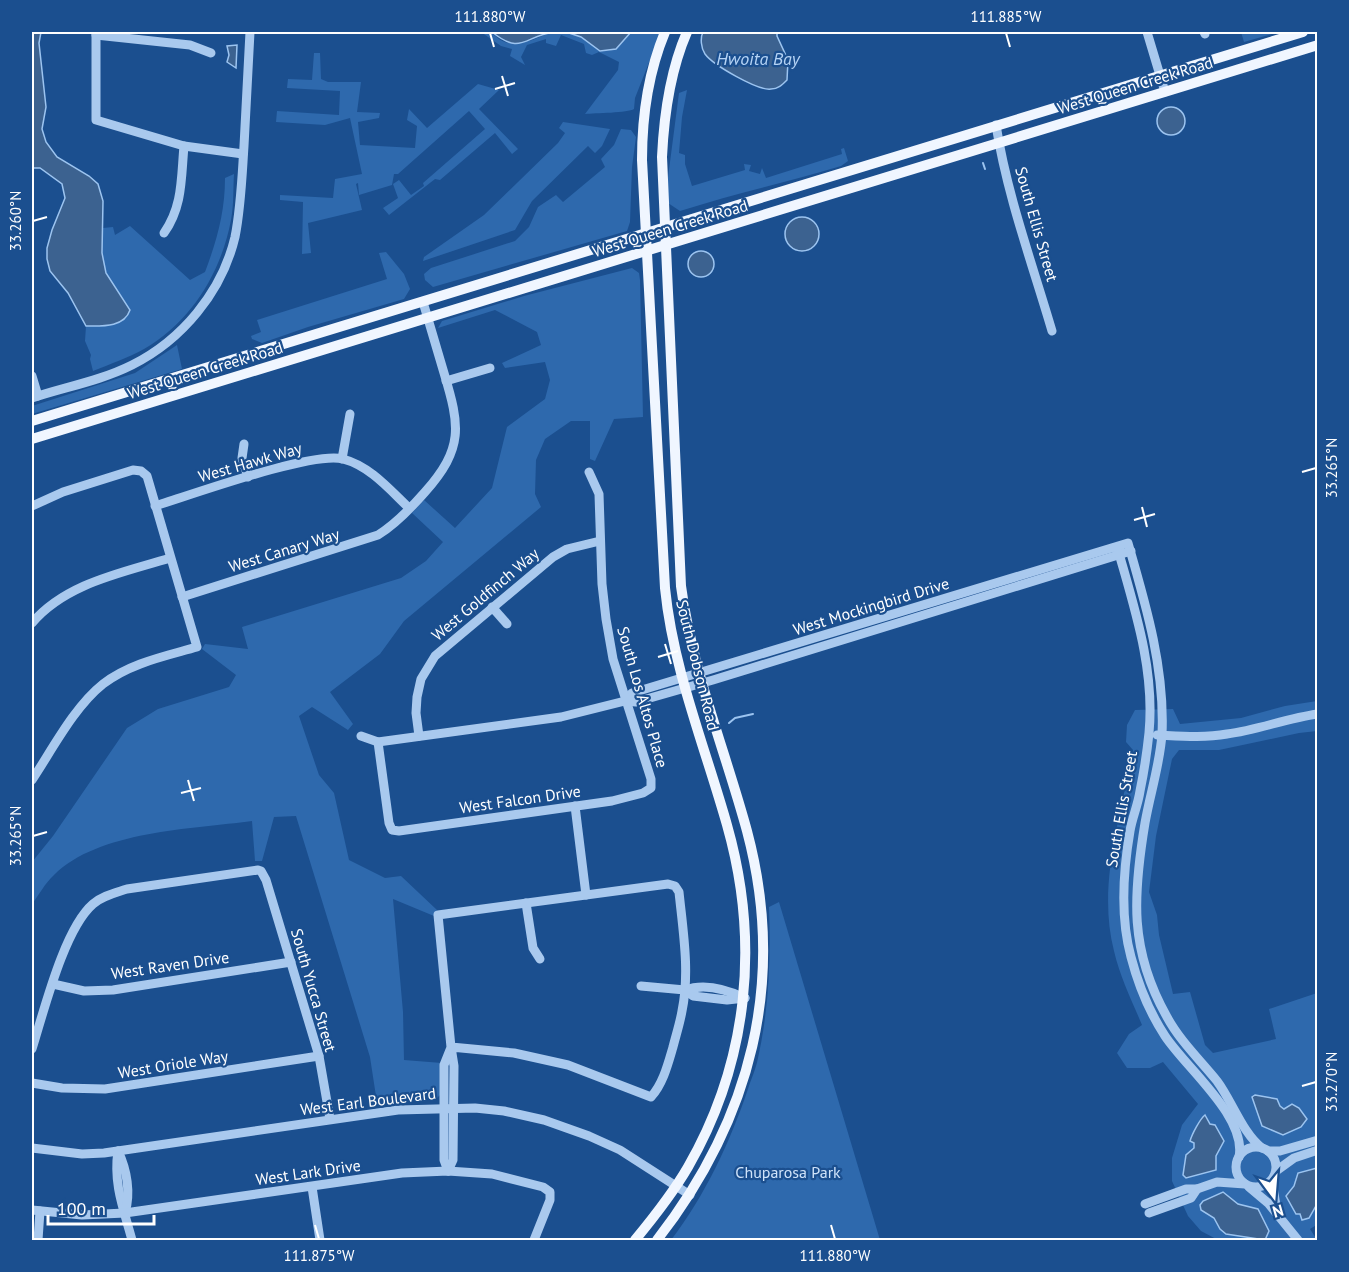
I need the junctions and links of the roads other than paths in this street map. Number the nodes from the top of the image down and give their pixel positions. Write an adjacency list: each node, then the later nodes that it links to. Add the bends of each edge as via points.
1 (250, 32): 14 (street)
2 (665, 32): 17 (main road, South Dobson Road, via 650,81 642,130)
3 (687, 32): 15 (main road, South Dobson Road, via 673,76 664,129)
4 (1147, 32): 9 (street)
5 (1303, 32): 9 (main road, West Queen Creek Road)
6 (96, 34): 8 (street, via 190,45); 13 (street, via 96,120)
7 (1317, 45): 10 (main road, West Queen Creek Road)
8 (211, 53)
9 (1160, 75): 10 (street); 11 (main road, West Queen Creek Road)
10 (1165, 92): 12 (main road, West Queen Creek Road)
11 (996, 125): 12 (street, South Ellis Street); 15 (main road, West Queen Creek Road)
12 (999, 144): 18 (main road, West Queen Creek Road); 22 (street, South Ellis Street)
13 (184, 146): 14 (street); 16 (street, via 179,205)
14 (243, 154): 28 (street, via 239,214 230,252 217,283 194,316 165,344 134,364)
15 (664, 228): 17 (main road, West Queen Creek Road); 18 (main road, South Dobson Road)
16 (164, 232)
17 (645, 234): 19 (main road, South Dobson Road); 20 (main road, West Queen Creek Road)
18 (665, 244): 19 (main road, West Queen Creek Road); 47 (main road, South Dobson Road, via 681,586)
19 (646, 251): 21 (main road, West Queen Creek Road); 48 (main road, South Dobson Road, via 664,588)
20 (423, 302): 21 (street, West Canary Way); 23 (main road, West Queen Creek Road)
21 (427, 317): 26 (street, West Canary Way); 27 (main road, West Queen Creek Road)
22 (1052, 331)
23 (251, 354): 27 (main road, via 241,367 206,378); 30 (main road, West Queen Creek Road)
24 (490, 368): 26 (street)
25 (32, 376): 28 (street)
26 (446, 381): 38 (street, West Canary Way, via 457,422 453,450 446,466)
27 (196, 388): 31 (main road, West Queen Creek Road)
28 (34, 397)
29 (350, 414): 33 (street)
30 (32, 421)
31 (32, 439)
32 (244, 444): 35 (street, via 242,458)
33 (342, 459): 35 (street, West Hawk Way, via 319,458); 38 (street, West Hawk Way, via 371,473)
34 (589, 472): 39 (street, South Los Altos Place, via 599,494)
35 (248, 477): 37 (street, West Hawk Way)
36 (32, 506): 37 (street, via 134,470 147,476)
37 (155, 506): 42 (street)
38 (410, 508): 43 (street, West Canary Way, via 392,526 363,541)
39 (600, 541): 44 (street, West Goldfinch Way, via 567,549 553,557); 49 (street, South Los Altos Place, via 606,619)
40 (1129, 547): 41 (street, West Mockingbird Drive); 52 (street, South Ellis Street, via 1155,646)
41 (1118, 550): 47 (street, West Mockingbird Drive); 51 (street, South Ellis Street, via 1145,654)
42 (170, 558): 43 (street); 45 (street, via 70,592)
43 (182, 597): 56 (street, via 197,647 134,667 103,684 81,707)
44 (492, 607): 46 (street); 54 (street, West Goldfinch Way, via 426,668 417,697)
45 (32, 623)
46 (507, 624)
47 (701, 678): 48 (street, West Mockingbird Drive); 86 (main road, South Dobson Road, via 752,850 764,954 760,1005 741,1089 712,1158)
48 (685, 682): 49 (street, West Mockingbird Drive, via 632,693); 66 (main road, South Dobson Road, via 740,874 746,931)
49 (625, 701): 54 (street, West Mockingbird Drive, via 561,717); 57 (street, South Los Altos Place)
50 (1317, 714): 52 (street, via 1227,734)
51 (1149, 734): 52 (street); 78 (street, South Ellis Street, via 1125,865 1124,905 1131,957 1166,1038 1229,1118 1239,1138)
52 (1162, 735): 75 (street, South Ellis Street, via 1138,866 1136,911 1141,954 1166,1017 1216,1080 1256,1144)
53 (361, 736): 55 (street, West Mockingbird Drive)
54 (419, 736): 55 (street, West Mockingbird Drive)
55 (378, 742): 58 (street, West Falcon Drive, via 392,830)
56 (32, 780)
57 (651, 788): 58 (street, West Falcon Drive, via 612,801)
58 (575, 806): 59 (street)
59 (586, 895): 60 (street); 65 (street, via 675,885 684,938)
60 (526, 903): 61 (street, via 532,948); 67 (street, via 438,915)
61 (540, 959)
62 (291, 962): 63 (street, West Raven Drive, via 113,990 84,991); 63 (street, South Yucca Street, via 266,880 261,871 249,871 127,889 94,903 73,929); 69 (street, South Yucca Street)
63 (53, 984): 68 (street)
64 (641, 986): 65 (street)
65 (685, 990): 66 (street, via 693,996); 67 (street, via 670,1057 651,1097 568,1065 514,1053)
66 (745, 998): 84 (main road, South Dobson Road, via 720,1095 700,1144)
67 (451, 1047): 71 (street, via 444,1065)
68 (32, 1049)
69 (319, 1056): 70 (street, West Oriole Way, via 105,1089 62,1089); 72 (street, South Yucca Street)
70 (32, 1083)
71 (449, 1107): 72 (street, West Earl Boulevard); 79 (street, via 444,1160); 84 (street, West Earl Boulevard, via 504,1111 544,1120 620,1150)
72 (330, 1119): 77 (street, West Earl Boulevard)
73 (1317, 1140): 75 (street, via 1280,1151)
74 (32, 1148): 77 (street, West Earl Boulevard, via 82,1154)
75 (1265, 1150): 78 (street, via 1249,1149); 80 (street, via 1275,1160)
76 (1317, 1150): 80 (street, via 1294,1158)
77 (118, 1151): 89 (street, via 125,1167)
78 (1238, 1160): 82 (street); 83 (street, via 1238,1175)
79 (448, 1171): 85 (street, West Lark Drive, via 402,1173); 94 (street, West Lark Drive, via 492,1174 550,1192)
80 (1276, 1171): 81 (street)
81 (1272, 1180): 83 (street, via 1260,1187); 90 (street)
82 (1217, 1182): 83 (street); 87 (street, via 1186,1189)
83 (1246, 1185): 90 (street)
84 (676, 1186): 86 (street, West Earl Boulevard); 95 (main road, South Dobson Road)
85 (312, 1187): 89 (street, West Lark Drive); 93 (street)
86 (690, 1195): 96 (main road, South Dobson Road)
87 (1147, 1209)
88 (36, 1210): 89 (street, West Lark Drive, via 82,1215); 91 (street)
89 (125, 1213): 92 (street)
90 (1277, 1214): 97 (street)
91 (38, 1240)
92 (132, 1240)
93 (320, 1240)
94 (534, 1240)
95 (635, 1240)
96 (657, 1240)
97 (1298, 1240)

